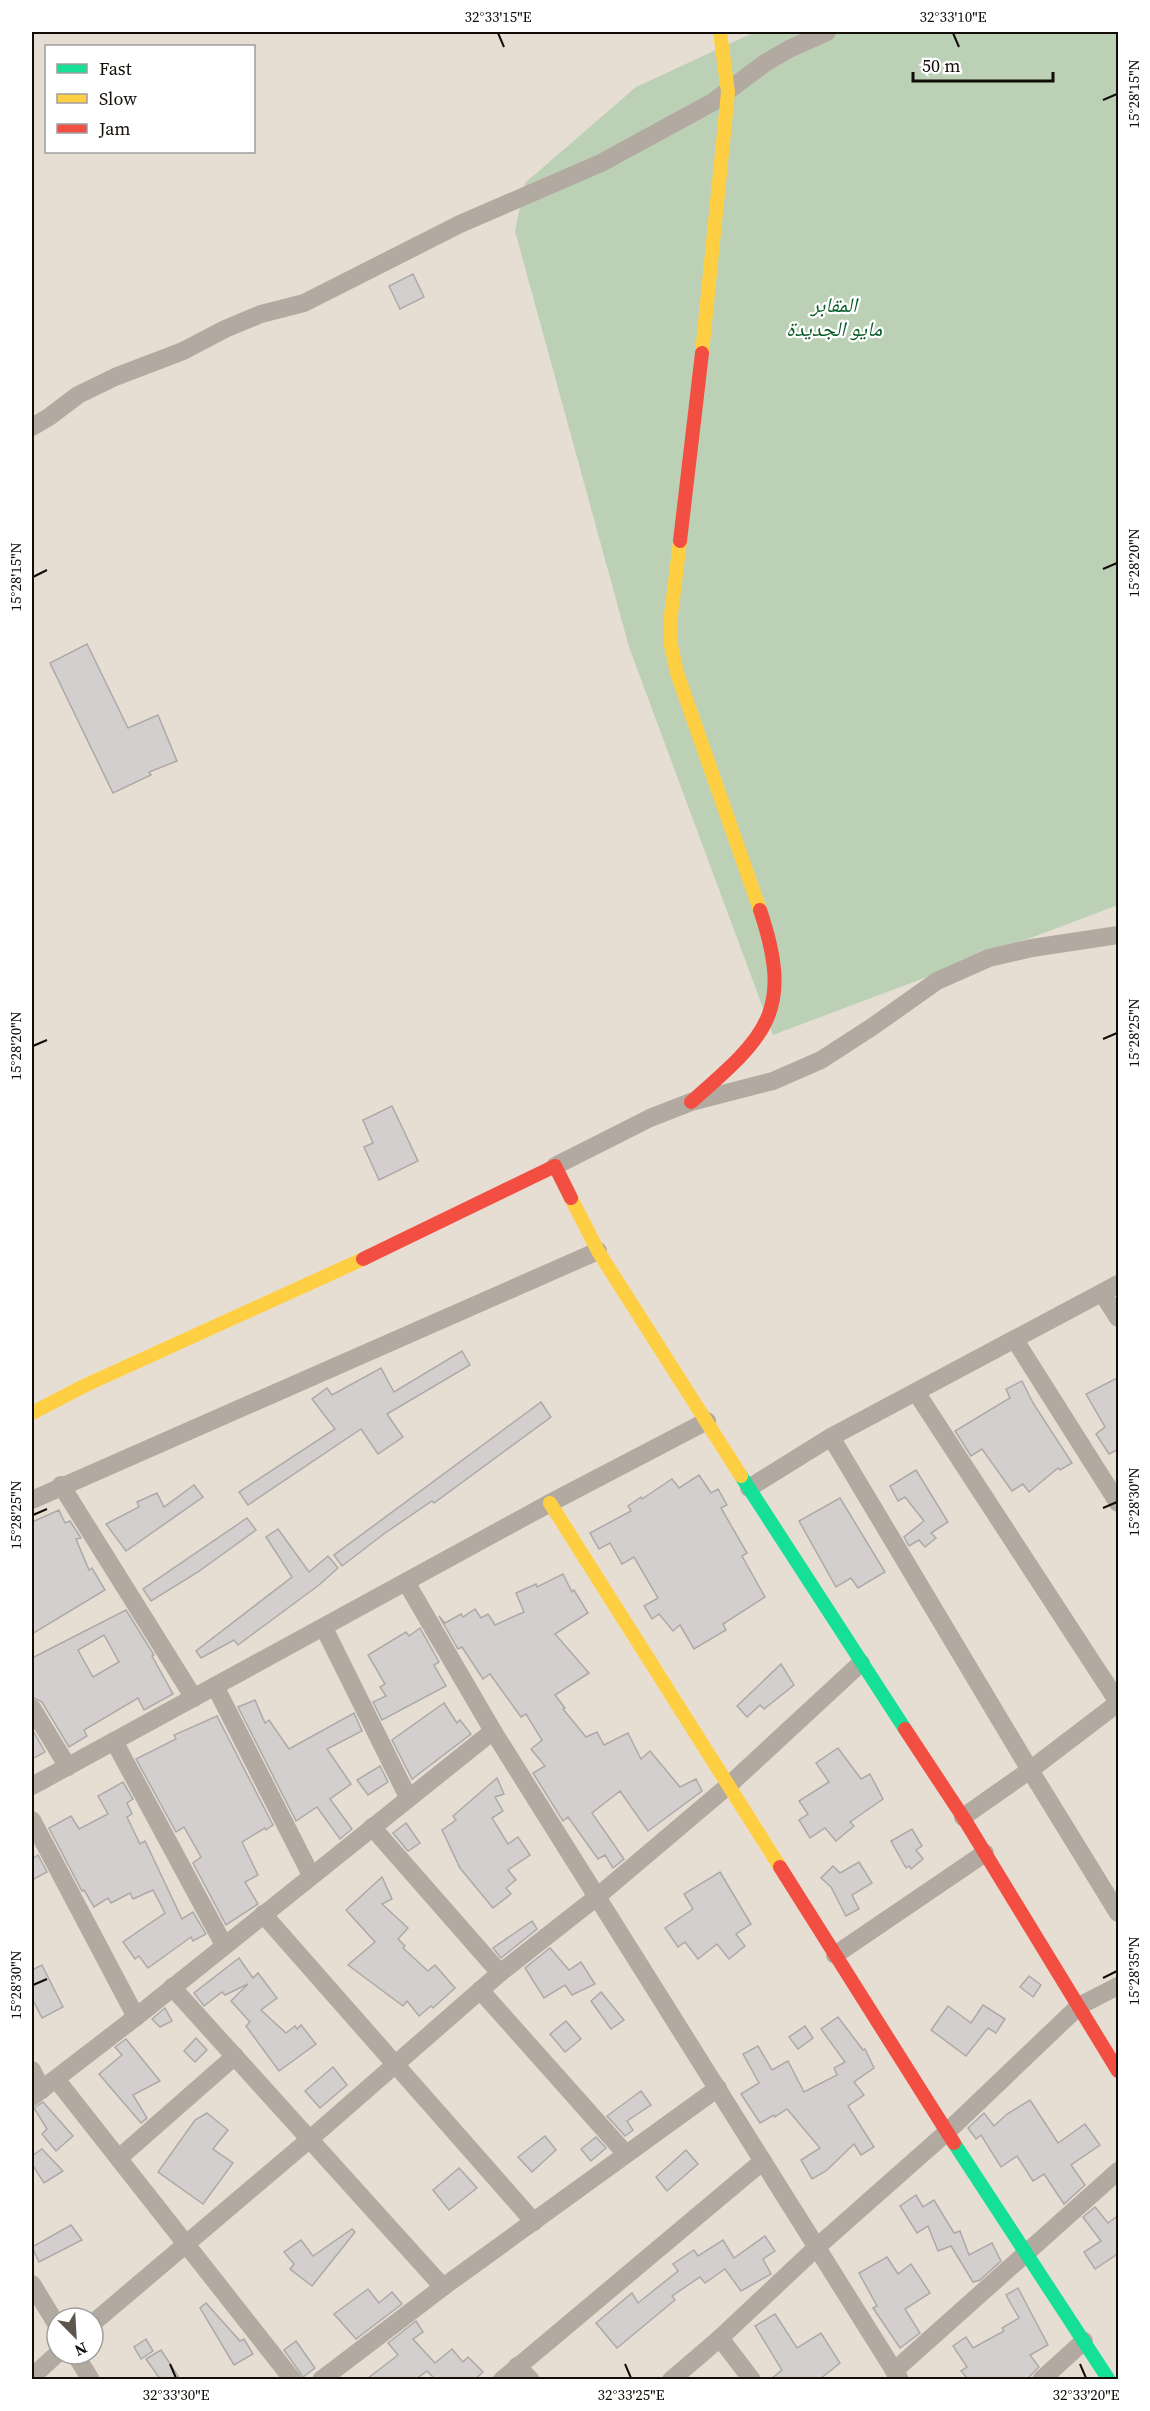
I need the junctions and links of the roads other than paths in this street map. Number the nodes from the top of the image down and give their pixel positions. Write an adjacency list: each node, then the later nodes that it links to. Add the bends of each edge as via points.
1 (720, 32): 3 (street)
2 (827, 32): 3 (street, via 765,63)
3 (728, 92): 4 (street, via 601,163 460,224 304,303 225,328 183,351 115,377 78,395); 6 (street, via 671,615 671,645 677,673 771,943 776,992 759,1036)
4 (32, 427)
5 (1119, 935): 6 (street, via 988,958 937,981 821,1060 773,1081)
6 (691, 1102): 7 (street)
7 (555, 1166): 8 (street); 14 (street)
8 (598, 1251): 15 (street); 17 (street)
9 (1119, 1284): 10 (street)
10 (1102, 1293): 11 (street); 12 (street)
11 (1119, 1318)
12 (1015, 1340): 13 (street); 21 (street)
13 (916, 1392): 16 (street); 27 (street)
14 (32, 1413)
15 (707, 1421): 18 (street); 20 (street)
16 (831, 1437): 18 (street); 32 (street)
17 (61, 1485): 19 (street); 26 (street)
18 (749, 1488): 24 (street)
19 (32, 1500)
20 (550, 1503): 22 (street); 33 (street)
21 (1119, 1503)
22 (405, 1582): 23 (street); 29 (street)
23 (324, 1629): 25 (street); 35 (street)
24 (861, 1663): 33 (street); 36 (street)
25 (214, 1686): 26 (street); 40 (street)
26 (194, 1698): 30 (street)
27 (1119, 1703): 32 (street)
28 (32, 1708): 31 (street)
29 (493, 1731): 35 (street); 41 (street)
30 (114, 1741): 31 (street); 44 (street)
31 (68, 1767): 34 (street)
32 (1030, 1770): 36 (street); 42 (street)
33 (729, 1785): 41 (street); 45 (street)
34 (32, 1786)
35 (408, 1797): 38 (street)
36 (963, 1817): 39 (street)
37 (32, 1820): 51 (street)
38 (372, 1827): 40 (street); 46 (street)
39 (985, 1853): 45 (street); 50 (street)
40 (311, 1875): 43 (street)
41 (598, 1896): 46 (street); 56 (street)
42 (1119, 1913)
43 (263, 1914): 44 (street); 53 (street)
44 (224, 1945): 48 (street)
45 (835, 1955): 58 (street)
46 (500, 1973): 49 (street)
47 (1119, 1986): 50 (street)
48 (172, 1987): 51 (street); 52 (street)
49 (480, 1990): 53 (street); 60 (street)
50 (1079, 2006): 55 (street); 58 (street)
51 (136, 2017): 57 (street)
52 (235, 2056): 59 (street); 61 (street)
53 (394, 2064): 59 (street); 64 (street)
54 (32, 2070): 57 (street)
55 (1119, 2071)
56 (718, 2088): 60 (street); 62 (street)
57 (43, 2089): 61 (street)
58 (947, 2132): 66 (street); 67 (street)
59 (310, 2139): 65 (street); 69 (street)
60 (626, 2154): 64 (street)
61 (120, 2157): 65 (street)
62 (764, 2161): 66 (street); 76 (street)
63 (1119, 2171): 67 (street)
64 (534, 2223): 69 (street)
65 (188, 2244): 71 (street); 80 (street)
66 (817, 2247): 72 (street); 77 (street)
67 (1027, 2253): 73 (street); 77 (street)
68 (32, 2284): 70 (street)
69 (443, 2287): 81 (street)
70 (45, 2306)
71 (105, 2313)
72 (720, 2338): 84 (street); 85 (street)
73 (1084, 2341): 86 (street); 87 (street)
74 (45, 2365): 78 (street)
75 (83, 2366): 79 (street)
76 (518, 2366): 82 (street); 83 (street)
77 (897, 2375)
78 (32, 2377)
79 (91, 2379)
80 (293, 2379)
81 (321, 2379)
82 (502, 2379)
83 (531, 2379)
84 (671, 2379)
85 (752, 2379)
86 (1041, 2379)
87 (1109, 2379)

